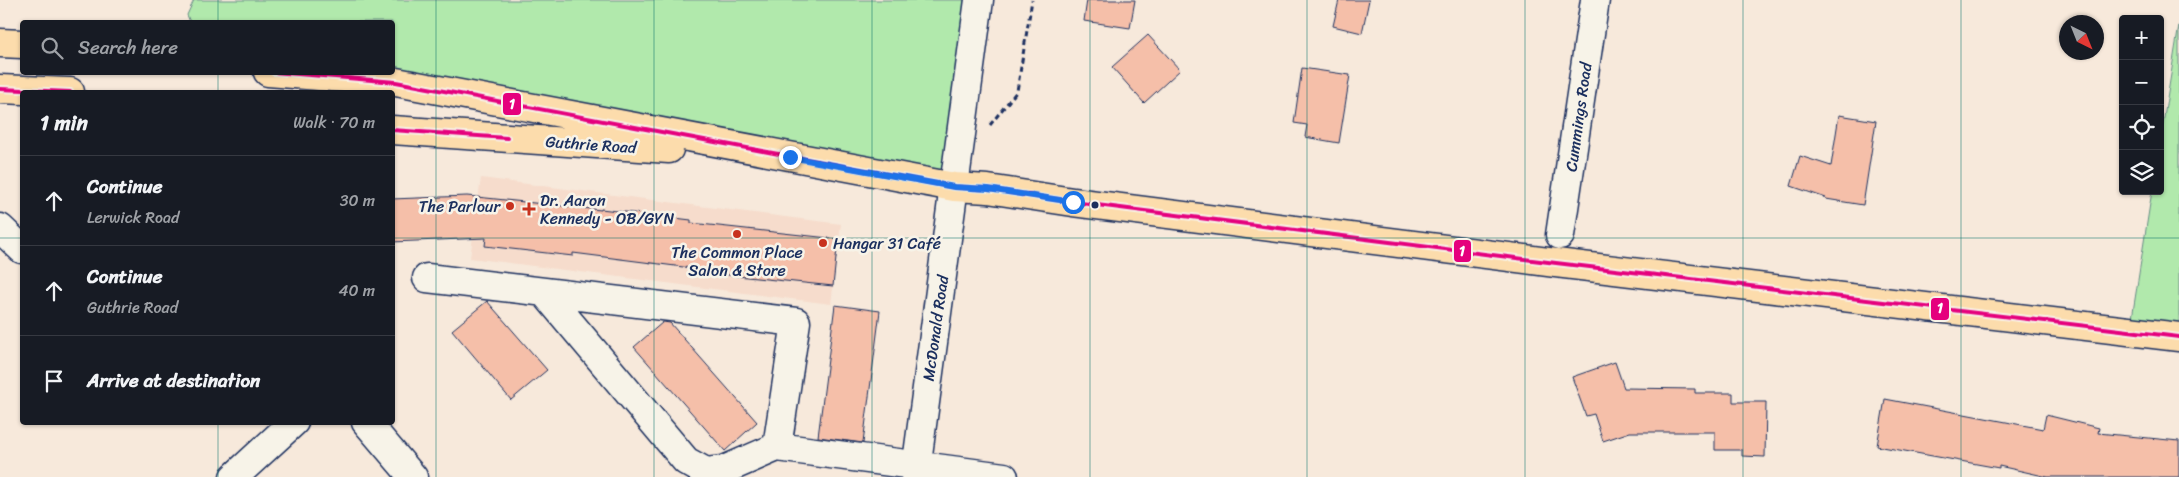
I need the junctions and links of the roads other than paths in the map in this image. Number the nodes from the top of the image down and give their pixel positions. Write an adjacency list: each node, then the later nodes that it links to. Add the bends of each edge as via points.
1 (979, 0): 10 (street, McDonald Road)
2 (1596, 0): 12 (street, Cummings Road)
3 (0, 43): 4 (main road)
4 (20, 44)
5 (306, 75): 9 (main road, Guthrie Road, via 396,82)
6 (0, 89): 7 (main road)
7 (23, 90)
8 (395, 130): 9 (main road, Guthrie Road)
9 (790, 157): 10 (main road, Guthrie Road)
10 (954, 187): 16 (main road, Guthrie Road); 20 (street, McDonald Road)
11 (0, 228): 13 (street)
12 (1560, 235)
13 (20, 247)
14 (428, 278): 15 (street)
15 (544, 292): 19 (street, via 686,461 706,472 724,470); 19 (street, via 796,322)
16 (2179, 337)
17 (291, 425): 21 (street)
18 (369, 425): 22 (street)
19 (776, 447): 20 (street)
20 (916, 471): 23 (street)
21 (234, 477)
22 (413, 477)
23 (1004, 477)

